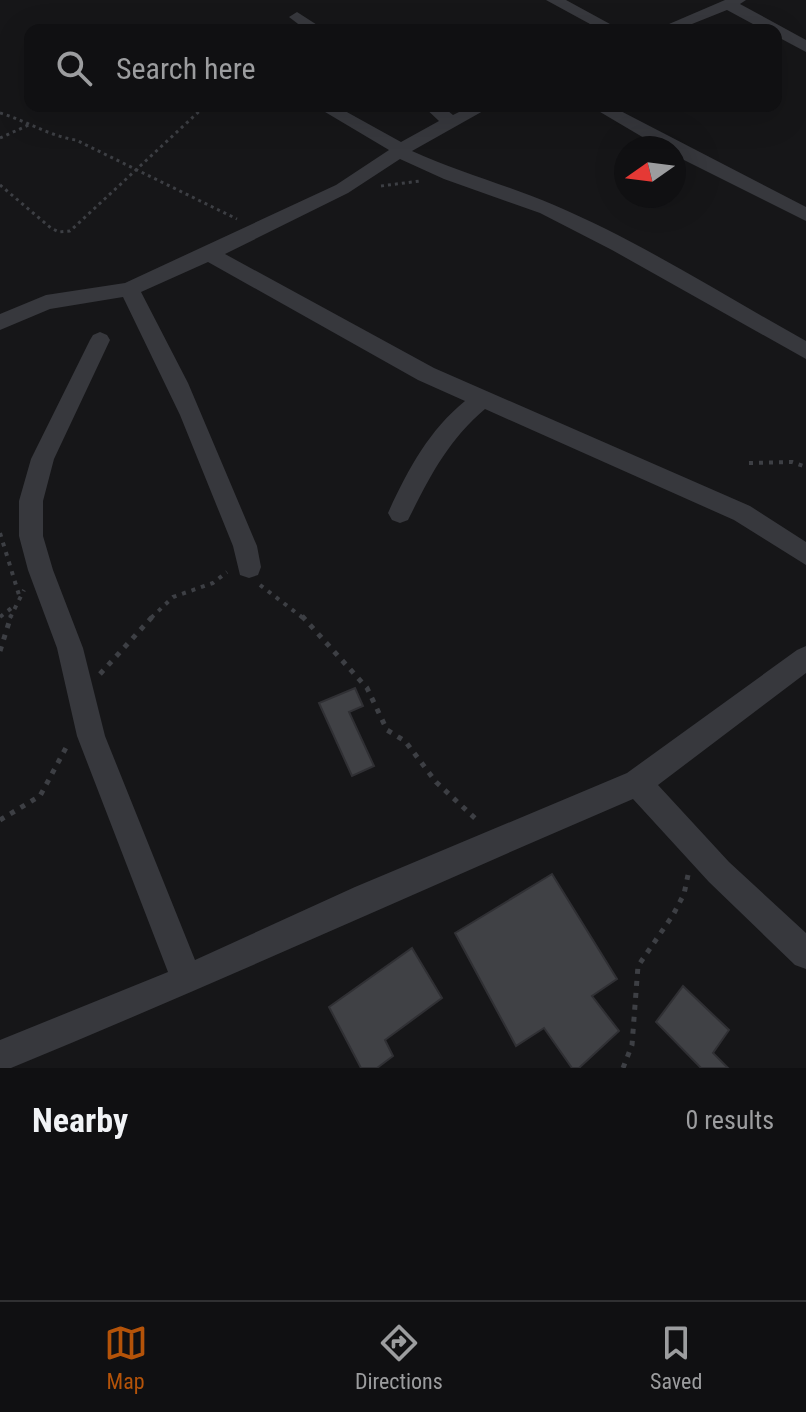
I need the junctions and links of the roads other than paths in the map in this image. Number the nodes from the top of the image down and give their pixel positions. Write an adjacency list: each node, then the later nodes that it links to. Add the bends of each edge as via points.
1 (554, 0): 5 (street)
2 (733, 2): 6 (street); 7 (street)
3 (297, 17): 4 (street)
4 (308, 24)
5 (601, 24)
6 (678, 24)
7 (767, 24)
8 (782, 33): 9 (street)
9 (806, 47)
10 (334, 112): 16 (street)
11 (439, 112): 14 (street)
12 (470, 112): 14 (street)
13 (609, 112): 15 (street)
14 (450, 121): 16 (street)
15 (652, 136)
16 (402, 151): 19 (street, via 342,189); 23 (street, via 450,175 547,209)
17 (686, 154): 18 (street)
18 (806, 215)
19 (209, 254): 20 (street); 24 (street, via 312,314)
20 (129, 289): 21 (street, via 46,302); 27 (street, via 187,402)
21 (0, 323)
22 (100, 340): 31 (street, via 38,473 30,524 87,719)
23 (806, 351)
24 (481, 400): 25 (street, via 431,452); 26 (street, via 742,513)
25 (400, 513)
26 (806, 555)
27 (249, 562)
28 (806, 658): 29 (street)
29 (637, 783): 30 (street); 31 (street)
30 (806, 954)
31 (187, 980): 32 (street)
32 (0, 1056)

